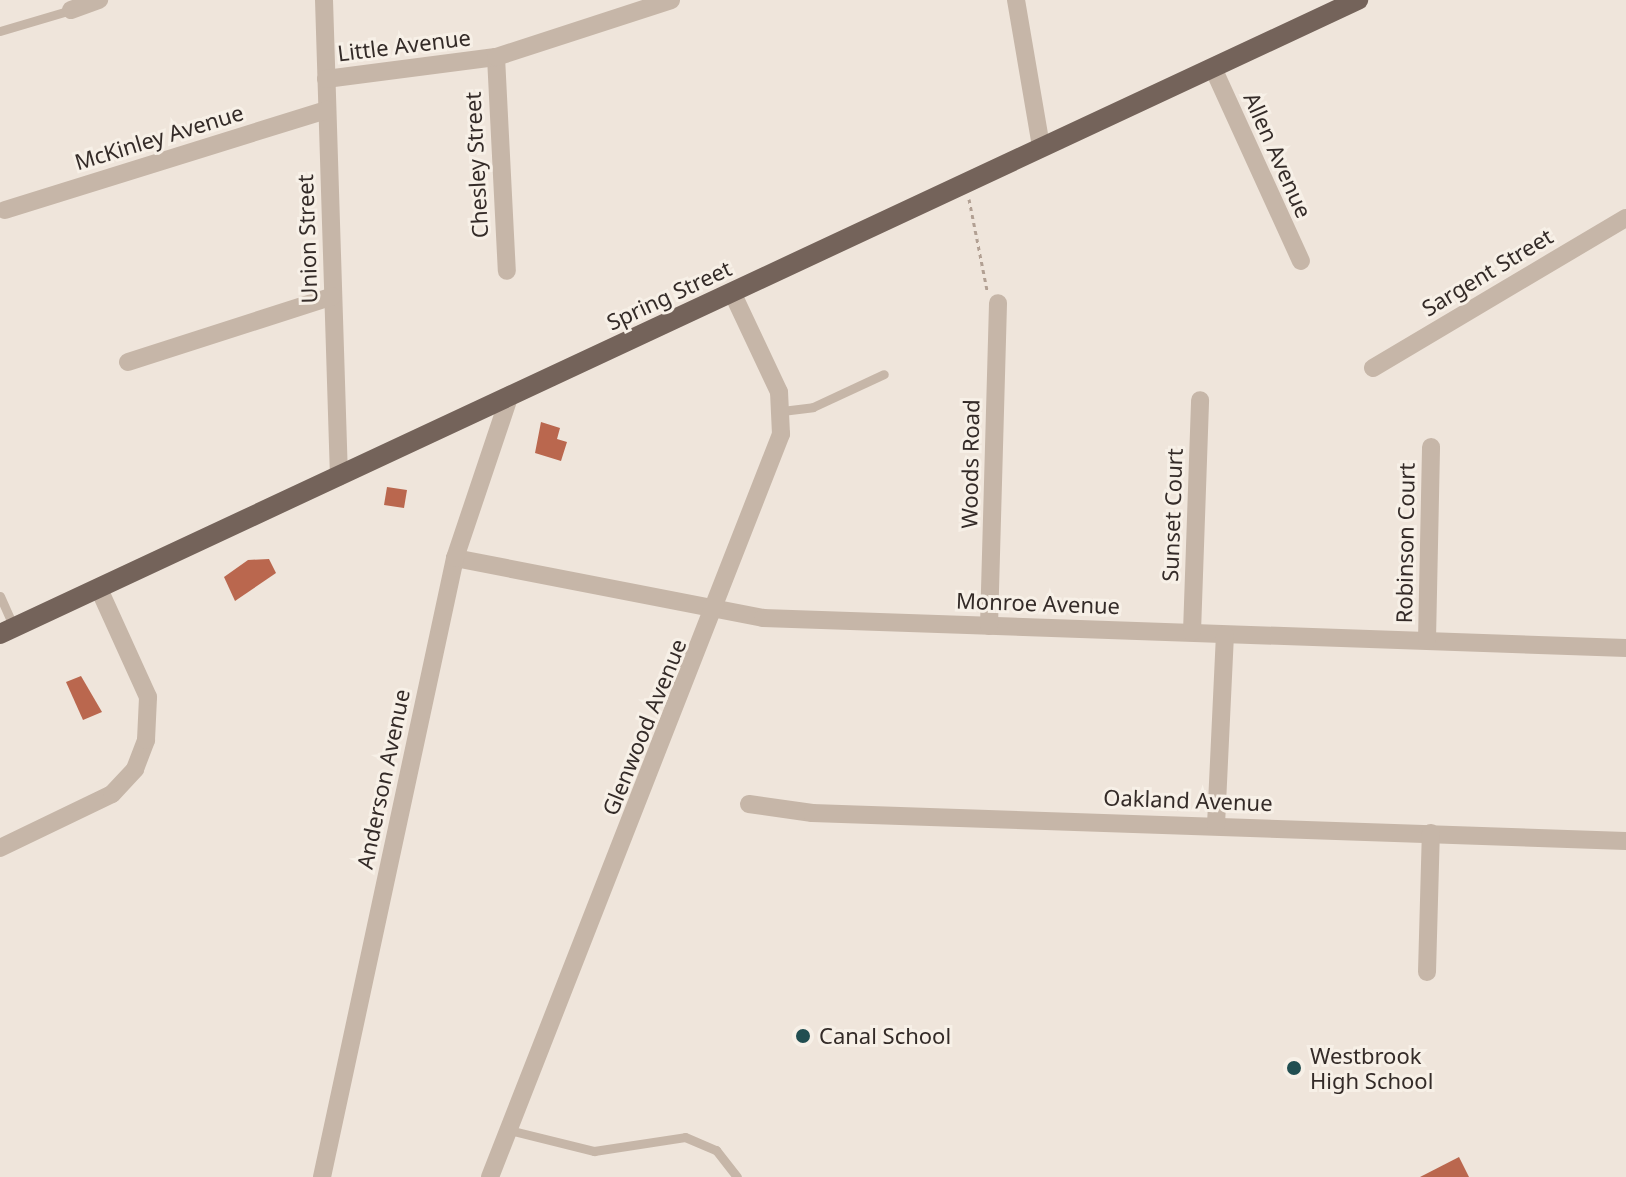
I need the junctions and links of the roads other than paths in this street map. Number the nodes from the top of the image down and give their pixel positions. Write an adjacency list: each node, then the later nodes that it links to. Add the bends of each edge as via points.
1 (99, 0): 6 (street)
2 (324, 0): 10 (street, Union Street)
3 (671, 0): 8 (street, Little Avenue)
4 (1016, 0): 12 (street)
5 (1358, 0): 9 (main road, Spring Street)
6 (71, 10): 7 (lane)
7 (0, 31)
8 (496, 57): 10 (street, Little Avenue); 16 (street, Chesley Street)
9 (1213, 68): 12 (main road, Spring Street); 15 (street, Allen Avenue)
10 (326, 79): 11 (street, Union Street)
11 (327, 110): 13 (street, McKinley Avenue); 18 (street, Union Street)
12 (1041, 146): 17 (main road, Spring Street)
13 (2, 211)
14 (1626, 218): 21 (street, Sargent Street)
15 (1301, 261)
16 (507, 271)
17 (732, 292): 23 (main road, Spring Street); 25 (street)
18 (333, 296): 20 (street); 27 (street, Union Street)
19 (998, 303): 32 (street, Woods Road)
20 (128, 362)
21 (1373, 368)
22 (884, 374): 25 (lane, via 813,407)
23 (510, 395): 27 (main road, Spring Street); 28 (street, Anderson Avenue)
24 (1200, 400): 34 (street, Sunset Court)
25 (782, 411): 31 (street, Glenwood Avenue, via 781,434)
26 (1431, 447): 36 (street, Robinson Court)
27 (339, 477): 29 (main road, Spring Street)
28 (455, 558): 31 (street, Monroe Avenue); 45 (street, Anderson Avenue)
29 (99, 589): 33 (main road, Spring Street); 42 (street, via 148,697 141,755 112,794)
30 (0, 596): 33 (lane)
31 (716, 610): 32 (street, Monroe Avenue); 44 (street, Glenwood Avenue)
32 (989, 626): 34 (street, Monroe Avenue)
33 (7, 631)
34 (1192, 632): 35 (street, Monroe Avenue)
35 (1225, 635): 36 (street, Monroe Avenue); 39 (street)
36 (1427, 640): 37 (street, Monroe Avenue)
37 (1626, 648)
38 (749, 804): 39 (street, Oakland Avenue, via 812,813)
39 (1216, 825): 40 (street, Oakland Avenue)
40 (1431, 833): 41 (street, Oakland Avenue); 43 (street)
41 (1626, 841)
42 (0, 848)
43 (1427, 972)
44 (509, 1130): 46 (street, Glenwood Avenue); 47 (lane, via 594,1151 685,1137 716,1150)
45 (322, 1177)
46 (490, 1177)
47 (737, 1177)

